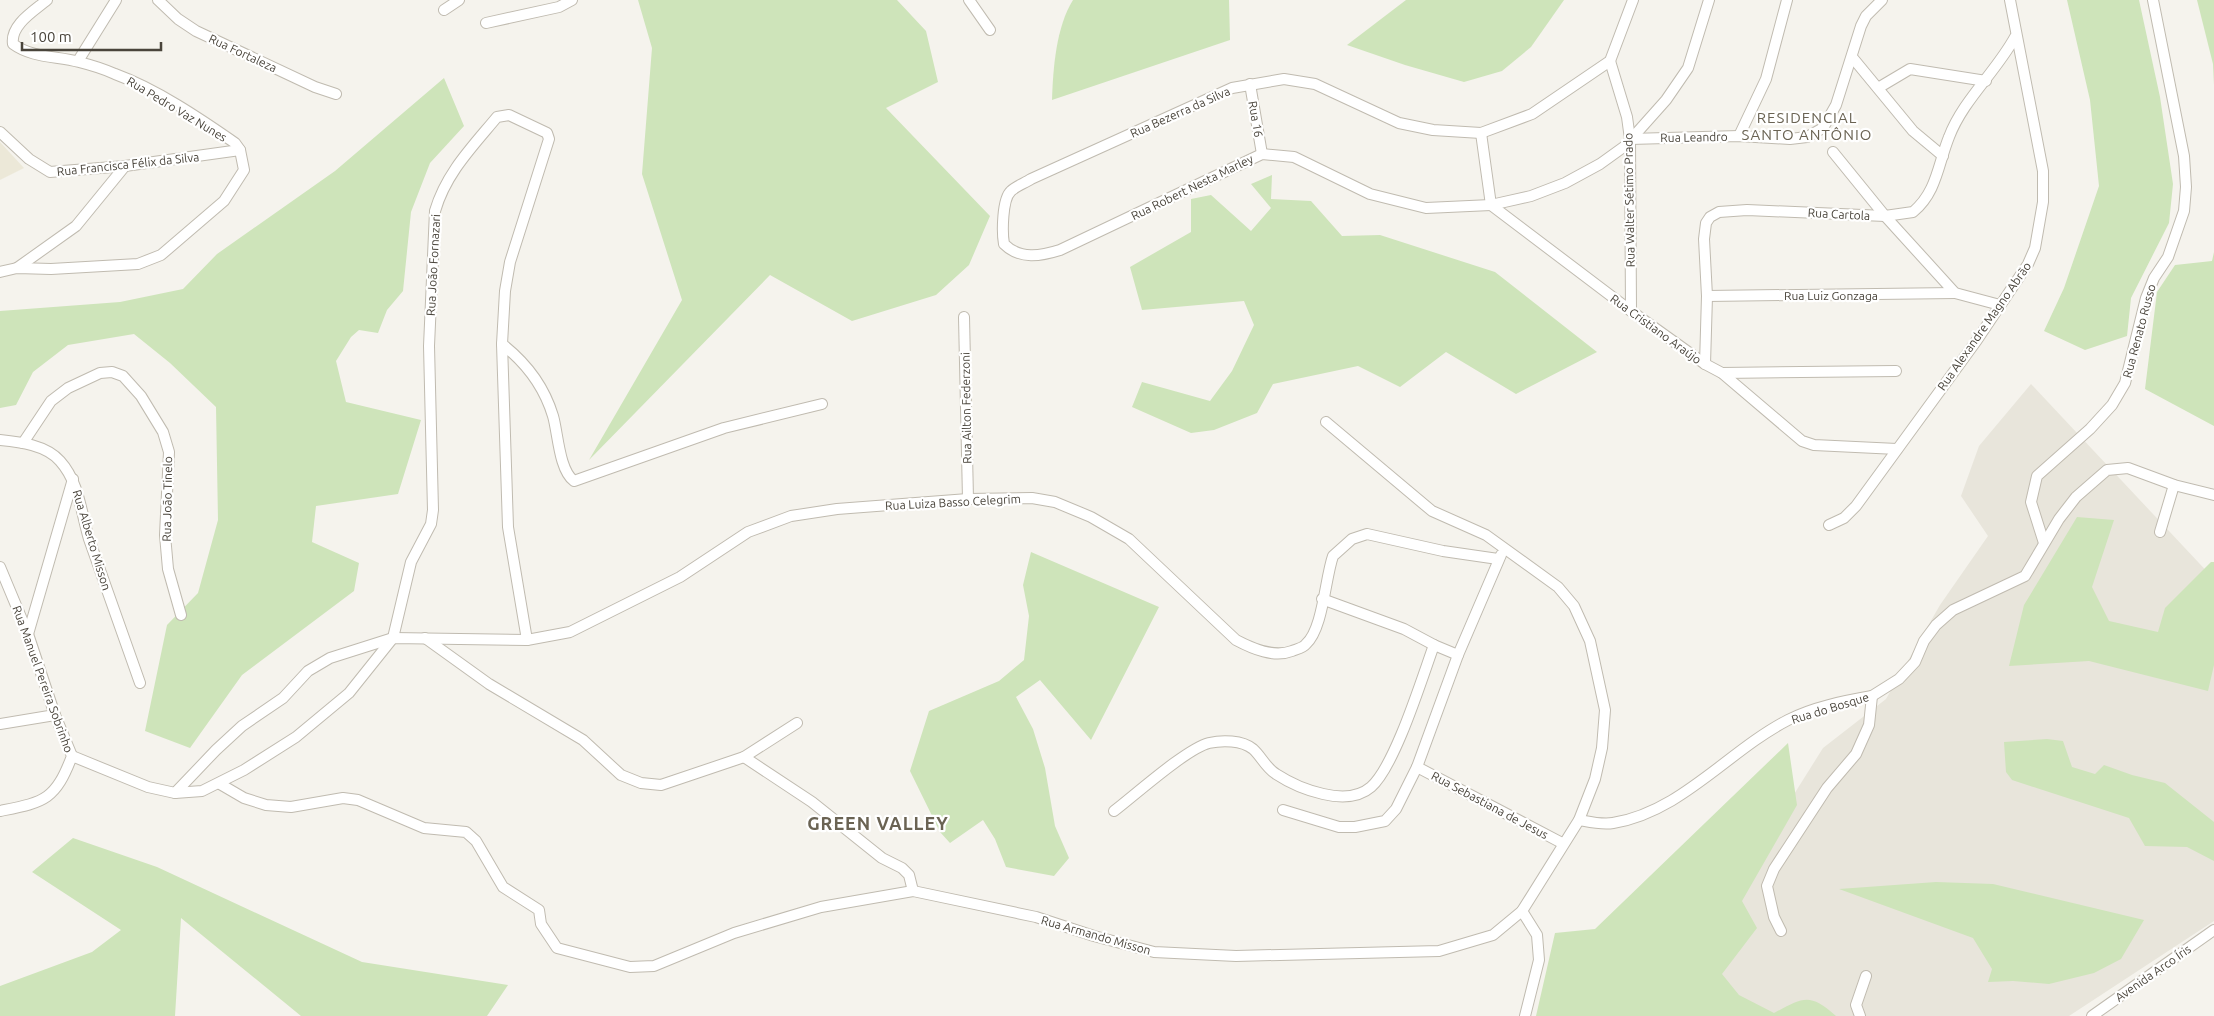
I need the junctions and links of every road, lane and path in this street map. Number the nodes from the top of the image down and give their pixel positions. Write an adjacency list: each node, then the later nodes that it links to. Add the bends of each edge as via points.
1 (47, 0): 18 (street, Rua Pedro Vaz Nunes, via 25,18 12,37 13,44 20,49)
2 (116, 0): 18 (street)
3 (158, 0): 23 (street, Rua Fortaleza, via 196,31)
4 (459, 0): 13 (street)
5 (572, 0): 14 (street, via 560,7)
6 (969, 0): 15 (street)
7 (1633, 0): 19 (street)
8 (1708, 0): 27 (street, Rua Robert Nesta Marley, via 1688,68 1666,100)
9 (1787, 0): 26 (street, via 1766,79)
10 (1882, 0): 17 (street, Rua Leandro, via 1866,16)
11 (2010, 0): 16 (street, Rua Alexandre Magno Abrão)
12 (2153, 0): 58 (street, Rua Renato Russo, via 2184,156 2184,211 2168,257 2146,298 2125,383 2112,405 2090,429 2037,476 2031,502)
13 (444, 10)
14 (486, 23)
15 (990, 30)
16 (2015, 37): 20 (street, Rua Cartola); 40 (street, Rua Alexandre Magno Abrão, via 2041,152 2043,202 2035,248)
17 (1852, 56): 22 (street); 26 (street, Rua Leandro, via 1836,105 1818,132 1790,139)
18 (78, 61): 28 (street, Rua Pedro Vaz Nunes, via 117,74 152,91 223,135)
19 (1610, 61): 25 (street, Rua Bezerra da Silva, via 1532,114); 27 (street, Rua Walter Sétimo Prado, via 1627,117)
20 (1986, 81): 22 (street, via 1910,70); 31 (street, Rua Cartola, via 1959,118)
21 (1250, 84): 25 (street, Rua Bezerra da Silva, via 1284,79 1315,84 1399,123 1433,130); 30 (street, Rua 16); 35 (street, Rua Bezerra da Silva, via 1224,92 1010,191 1005,202)
22 (1878, 88): 31 (street, via 1912,131)
23 (336, 94)
24 (0, 132): 32 (street, Rua Francisca Félix da Silva, via 29,159 50,172)
25 (1481, 133): 33 (street)
26 (1739, 136): 27 (street, Rua Leandro)
27 (1630, 139): 33 (street, Rua Robert Nesta Marley, via 1600,164 1565,183 1531,196); 41 (street, Rua Walter Sétimo Prado)
28 (240, 150): 32 (street, Rua Francisca Félix da Silva); 36 (street, Rua Pedro Vaz Nunes, via 244,170 224,200 162,255 138,264)
29 (1833, 152): 34 (street)
30 (1262, 154): 33 (street, Rua Robert Nesta Marley, via 1294,156 1370,194 1426,208); 35 (street, Rua Robert Nesta Marley, via 1052,252 1016,254 1004,244)
31 (1943, 156): 34 (street, Rua Cartola, via 1934,184 1917,209)
32 (125, 166): 36 (street, via 76,226)
33 (1491, 204): 41 (street, Rua Cristiano Araújo)
34 (1885, 216): 38 (street); 39 (street, Rua Cartola, via 1747,210 1718,212 1710,217 1705,232)
35 (1002, 233)
36 (17, 268): 37 (street, Rua Pedro Vaz Nunes)
37 (0, 272)
38 (1955, 293): 39 (street, Rua Luiz Gonzaga); 40 (street, Rua Luiz Gonzaga)
39 (1706, 296): 44 (street, Rua Cartola)
40 (2000, 305): 51 (street, Rua Alexandre Magno Abrão)
41 (1631, 312): 44 (street, Rua Cristiano Araújo)
42 (964, 317): 55 (street, Rua Ailton Federzoni)
43 (502, 344): 47 (street, via 522,360 543,393 553,415 564,468 571,479 577,481 724,428); 65 (street, Rua João Fornazari, via 510,262 549,139 547,132 503,114 458,164 441,190 435,211 429,346 433,510 427,533 411,562); 67 (street, Rua João Fornazari, via 508,526)
44 (1705, 364): 46 (street, Rua Cristiano Araújo)
45 (1896, 371): 46 (street)
46 (1722, 373): 51 (street, Rua Cristiano Araújo, via 1809,444)
47 (822, 404)
48 (1326, 422): 59 (street, Rua Armando Misson, via 1432,511 1486,535)
49 (0, 440): 50 (street, Rua Alberto Misson)
50 (23, 443): 52 (street, Rua Alberto Misson, via 59,459); 63 (street, Rua João Tinelo, via 51,401 68,388 100,372 123,376 141,396 163,432 169,452 165,535 168,568)
51 (1897, 449): 56 (street, Rua Alexandre Magno Abrão, via 1856,506 1844,518)
52 (73, 478): 64 (street); 70 (street, Rua Alberto Misson, via 86,530)
53 (2174, 485): 54 (street, Rua do Bosque); 57 (street); 58 (street, Rua do Bosque, via 2128,468 2107,470 2076,497)
54 (2214, 495)
55 (968, 499): 62 (street, Rua Luiza Basso Celegrim, via 1032,498 1063,504 1091,516 1129,539 1236,640 1264,651 1288,652 1306,645 1319,622); 67 (street, Rua Luiza Basso Celegrim, via 837,509 774,521 748,532 680,577 618,610 570,632)
56 (1829, 525)
57 (2160, 532)
58 (2044, 543): 71 (street, Rua do Bosque, via 2026,576 1954,610 1936,625 1924,641 1915,662 1899,679)
59 (1505, 550): 60 (street); 83 (street, Rua Armando Misson, via 1558,587 1574,606 1590,641 1605,710 1595,779)
60 (1498, 559): 62 (street, Rua Luiza Basso Celegrim, via 1359,535 1333,556); 69 (street)
61 (0, 567): 64 (street, Rua Manuel Pereira Sobrinho)
62 (1322, 599): 68 (street, via 1404,629)
63 (181, 614)
64 (28, 634): 72 (street, Rua Manuel Pereira Sobrinho)
65 (393, 638): 66 (street, Rua Luiza Basso Celegrim); 78 (street, via 349,693 322,716 296,737); 79 (street, Rua Luiza Basso Celegrim, via 330,658 308,671 283,698 242,726)
66 (426, 638): 67 (street, Rua Luiza Basso Celegrim); 76 (street, via 489,684 583,740 621,774 641,783 661,785)
67 (527, 640)
68 (1434, 645): 69 (street); 82 (street, via 1383,772 1371,787 1355,796 1328,794 1290,781 1274,773 1252,748 1231,741 1208,743 1189,752)
69 (1458, 655): 77 (street)
70 (140, 683)
71 (1872, 696): 83 (street, Rua do Bosque, via 1839,703 1787,721 1739,751 1673,800 1649,811 1613,823); 88 (street, via 1869,725 1856,754 1827,788 1774,869 1767,886 1774,917)
72 (55, 715): 74 (street); 75 (street, Rua Manuel Pereira Sobrinho)
73 (797, 723): 76 (street)
74 (0, 724)
75 (72, 756): 79 (street, via 148,787); 81 (street, Rua Manuel Pereira Sobrinho, via 54,792 38,804)
76 (744, 757): 85 (street, via 812,802 882,858 902,868 909,875)
77 (1417, 767): 80 (street, via 1396,809 1385,822 1339,827); 84 (street, Rua Sebastiana de Jesus)
78 (220, 784): 79 (street, via 202,791); 85 (street, via 244,798 266,805 291,807 343,798 424,828 466,832 476,841 503,887 539,910 541,924 557,948 630,967 654,966 734,933 821,907)
79 (175, 793)
80 (1284, 810)
81 (0, 811)
82 (1114, 811)
83 (1579, 820): 84 (street, Rua Armando Misson)
84 (1562, 843): 86 (street, Rua Armando Misson)
85 (913, 892): 86 (street, Rua Armando Misson, via 1036,917 1154,952 1236,956 1439,951 1493,935)
86 (1522, 911): 90 (street, via 1536,935 1539,960)
87 (2214, 930): 92 (street, Avenida Arco Íris)
88 (1781, 931)
89 (1866, 976): 91 (street, via 1856,1005)
90 (1525, 1016)
91 (1860, 1016)
92 (2092, 1016)

